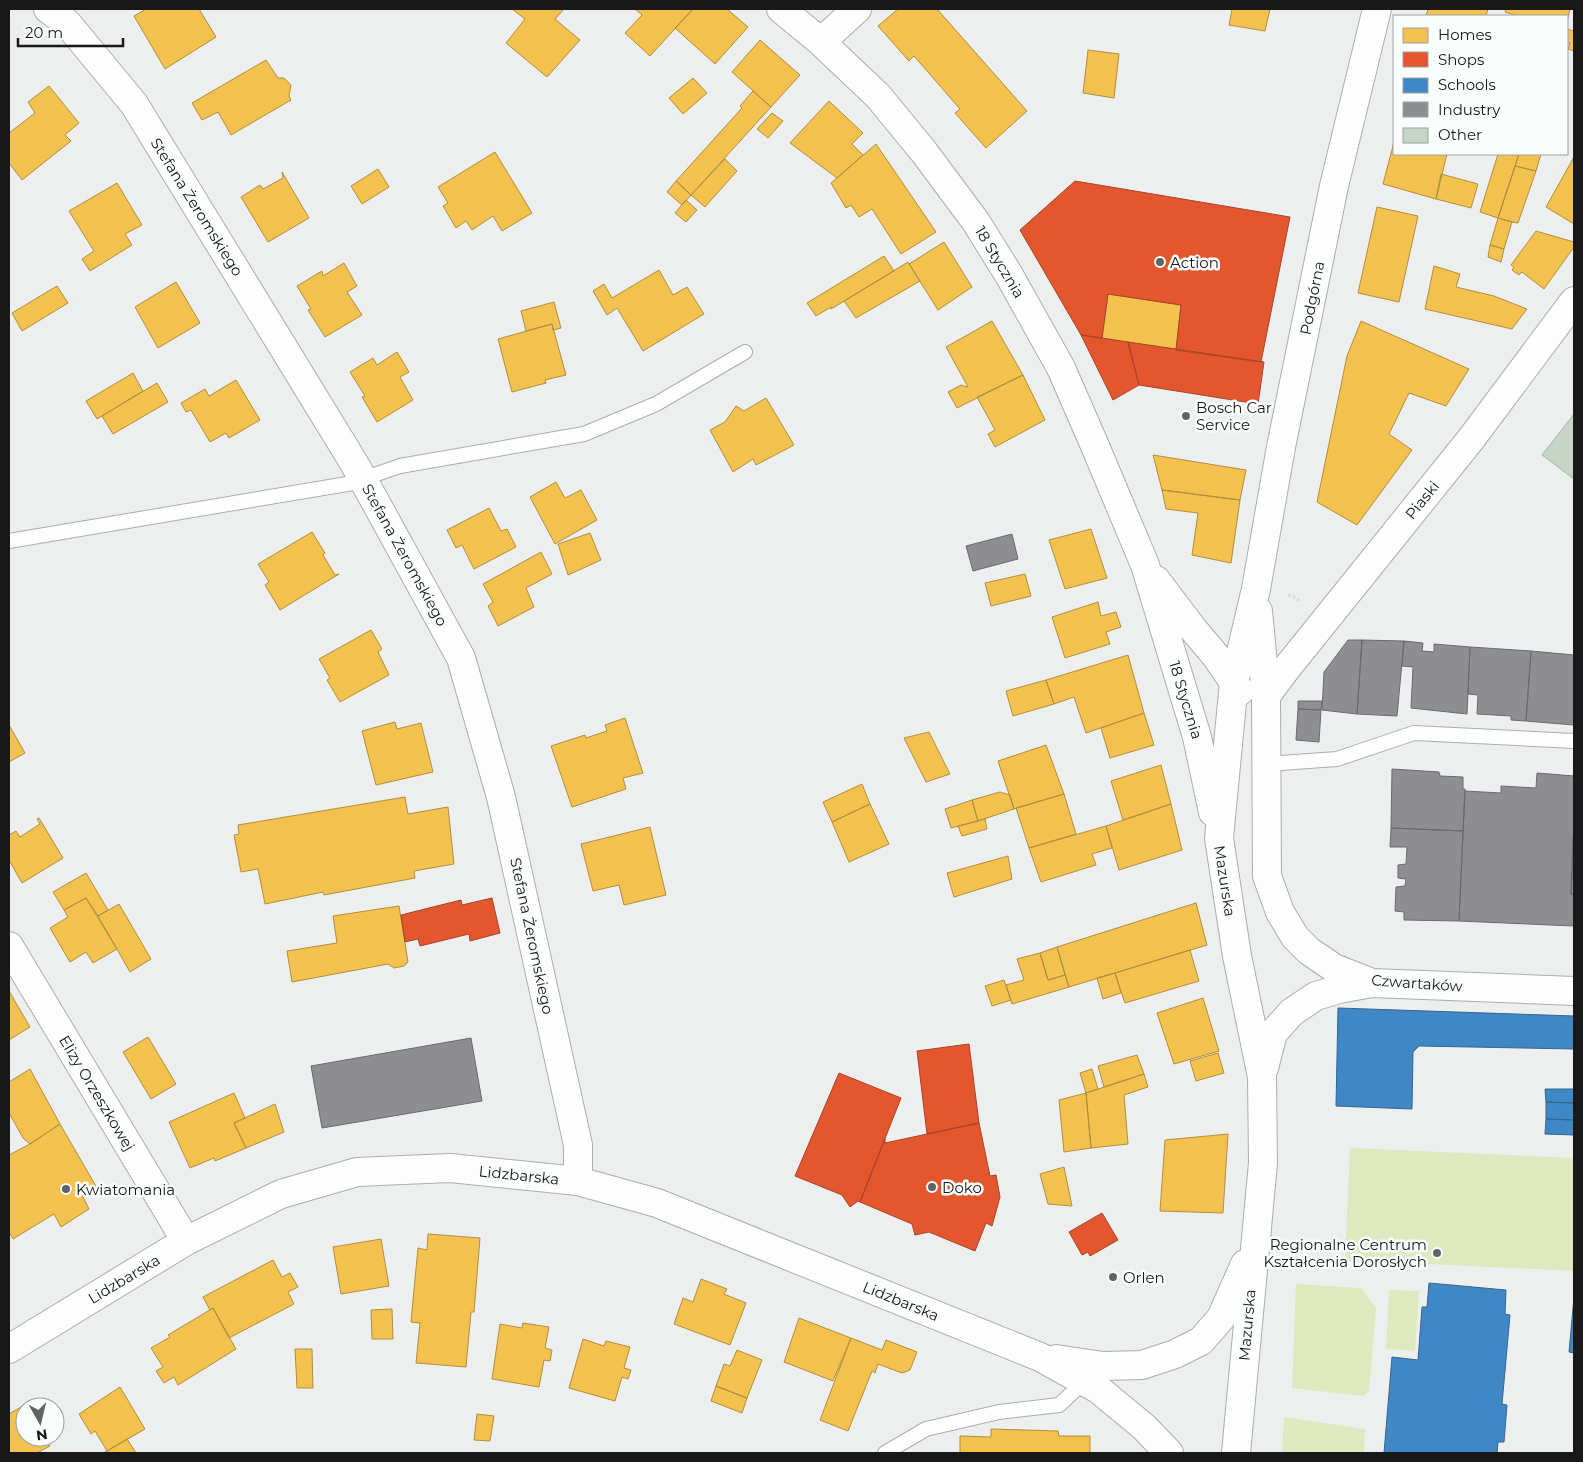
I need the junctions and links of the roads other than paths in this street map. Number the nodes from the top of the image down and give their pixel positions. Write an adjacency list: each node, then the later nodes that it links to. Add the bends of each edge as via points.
1 (48, 9): 8 (main road, Stefana Żeromskiego, via 67,23 134,104)
2 (781, 9): 5 (main road, 18 Stycznia)
3 (857, 9): 5 (main road)
4 (1377, 9): 11 (main road, Podgórna, via 1334,186)
5 (821, 42): 10 (main road, 18 Stycznia, via 878,96 924,152 976,222 1009,275 1061,368)
6 (1574, 301): 13 (main road, Piaski, via 1470,440)
7 (745, 352): 8 (lane, via 656,404 584,434 400,466)
8 (365, 482): 9 (lane); 21 (main road, Stefana Żeromskiego, via 461,658 501,797 578,1145)
9 (9, 541)
10 (1144, 565): 12 (main road, 18 Stycznia); 16 (main road, 18 Stycznia, via 1197,737)
11 (1256, 589): 12 (main road, Podgórna); 13 (main road, Podgórna)
12 (1234, 682): 15 (main road, Czwartaków); 16 (main road, Mazurska)
13 (1266, 696): 15 (main road, Czwartaków)
14 (1574, 741): 15 (lane, via 1414,733 1337,759)
15 (1267, 752): 18 (main road, Czwartaków, via 1267,876 1280,912 1295,937 1309,951 1334,968)
16 (1219, 838): 20 (main road, Mazurska, via 1237,956)
17 (9, 946): 23 (main road, Elizy Orzeszkowej)
18 (1372, 983): 19 (main road, Czwartaków); 20 (main road, Mazurska, via 1316,996 1292,1012 1273,1033)
19 (1574, 991)
20 (1262, 1077): 22 (main road, Mazurska, via 1263,1163)
21 (578, 1181): 23 (main road, Lidzbarska, via 450,1168 357,1172 281,1194); 25 (main road, Lidzbarska, via 657,1203)
22 (1256, 1234): 25 (main road, Lidzbarska, via 1221,1318 1201,1341 1142,1365 1103,1366); 29 (main road, Mazurska)
23 (186, 1241): 24 (main road, Lidzbarska)
24 (9, 1349)
25 (1040, 1357): 26 (main road, Lidzbarska)
26 (1084, 1382): 27 (lane, via 1059,1405 999,1412 926,1429); 28 (main road, Lidzbarska, via 1098,1389)
27 (885, 1453)
28 (1169, 1453)
29 (1236, 1453)

